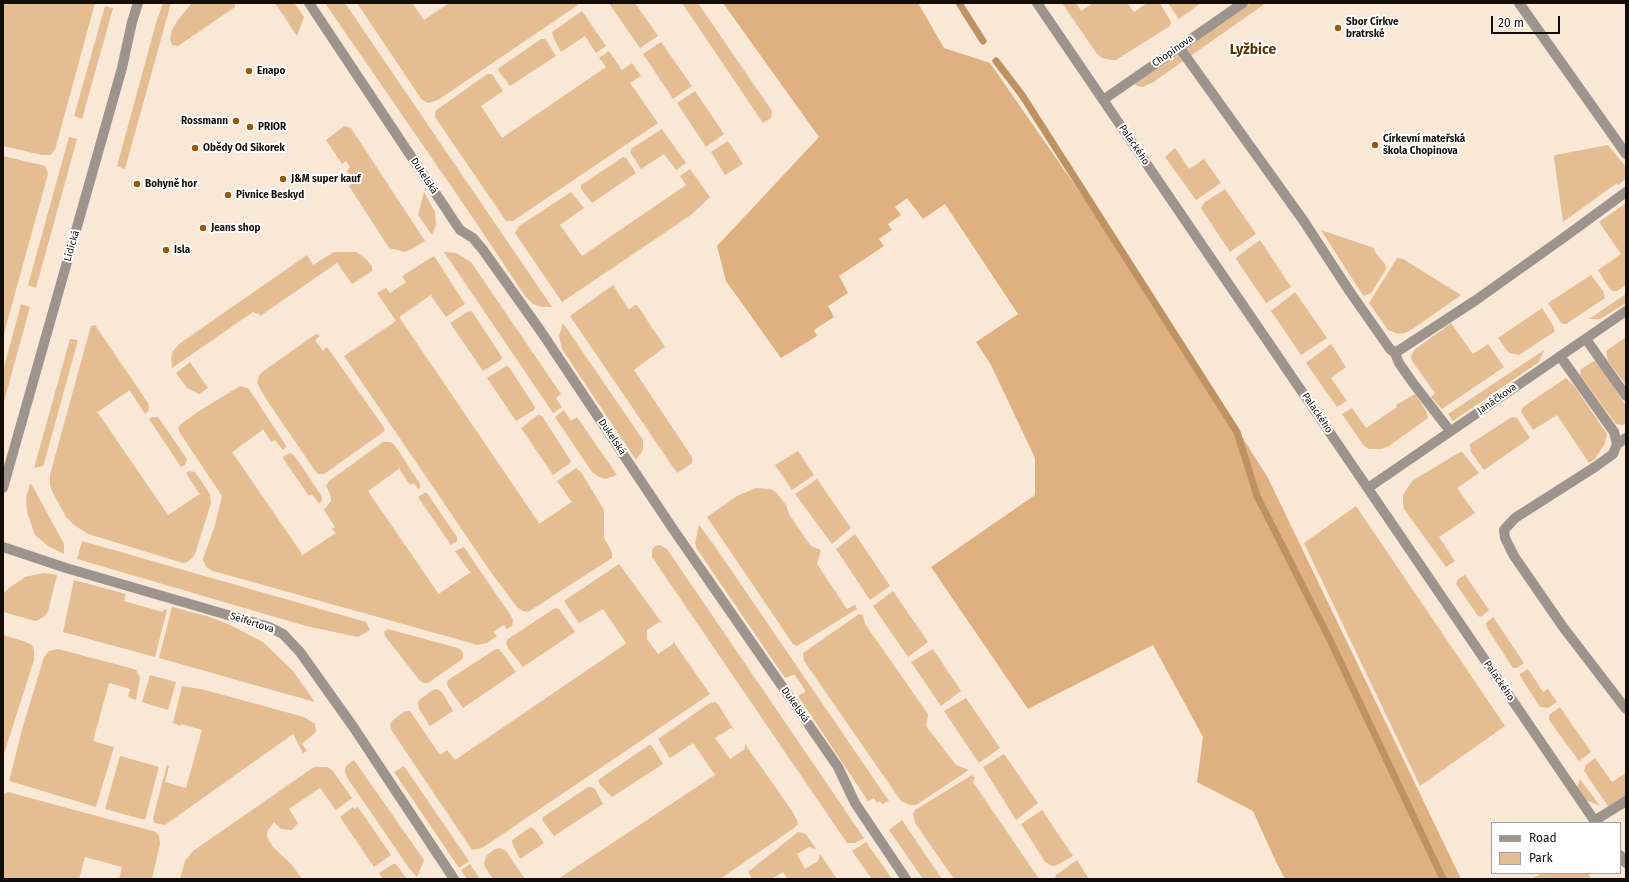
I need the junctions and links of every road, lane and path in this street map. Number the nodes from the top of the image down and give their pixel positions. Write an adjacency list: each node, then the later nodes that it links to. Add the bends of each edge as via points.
1 (138, 3): 17 (street, Lidická, via 122,68)
2 (310, 3): 24 (street, Dukelská, via 460,230 473,238 483,250 540,330 673,529 838,767 855,803)
3 (1037, 3): 7 (street, Palackého)
4 (1243, 3): 6 (street, Chopinova)
5 (1519, 3): 8 (street)
6 (1179, 47): 7 (street, Chopinova); 12 (street, via 1390,349)
7 (1103, 100): 18 (street, Palackého)
8 (1626, 154)
9 (1626, 192): 12 (street)
10 (1626, 311): 11 (street, Janáčkova)
11 (1586, 339): 13 (street, Janáčkova); 14 (street)
12 (1396, 353): 15 (street, via 1399,364)
13 (1560, 356): 15 (street, Janáčkova); 16 (street)
14 (1626, 396)
15 (1450, 431): 18 (street, Janáčkova)
16 (1622, 441): 20 (street, via 1613,454 1595,467 1515,518 1504,530 1504,538 1563,627)
17 (3, 488)
18 (1368, 488): 22 (street, Palackého)
19 (3, 547): 23 (street, Seifertova, via 269,627 283,634 300,652 354,728)
20 (1626, 708)
21 (1626, 801): 22 (street)
22 (1595, 822)
23 (454, 879)
24 (906, 879)

